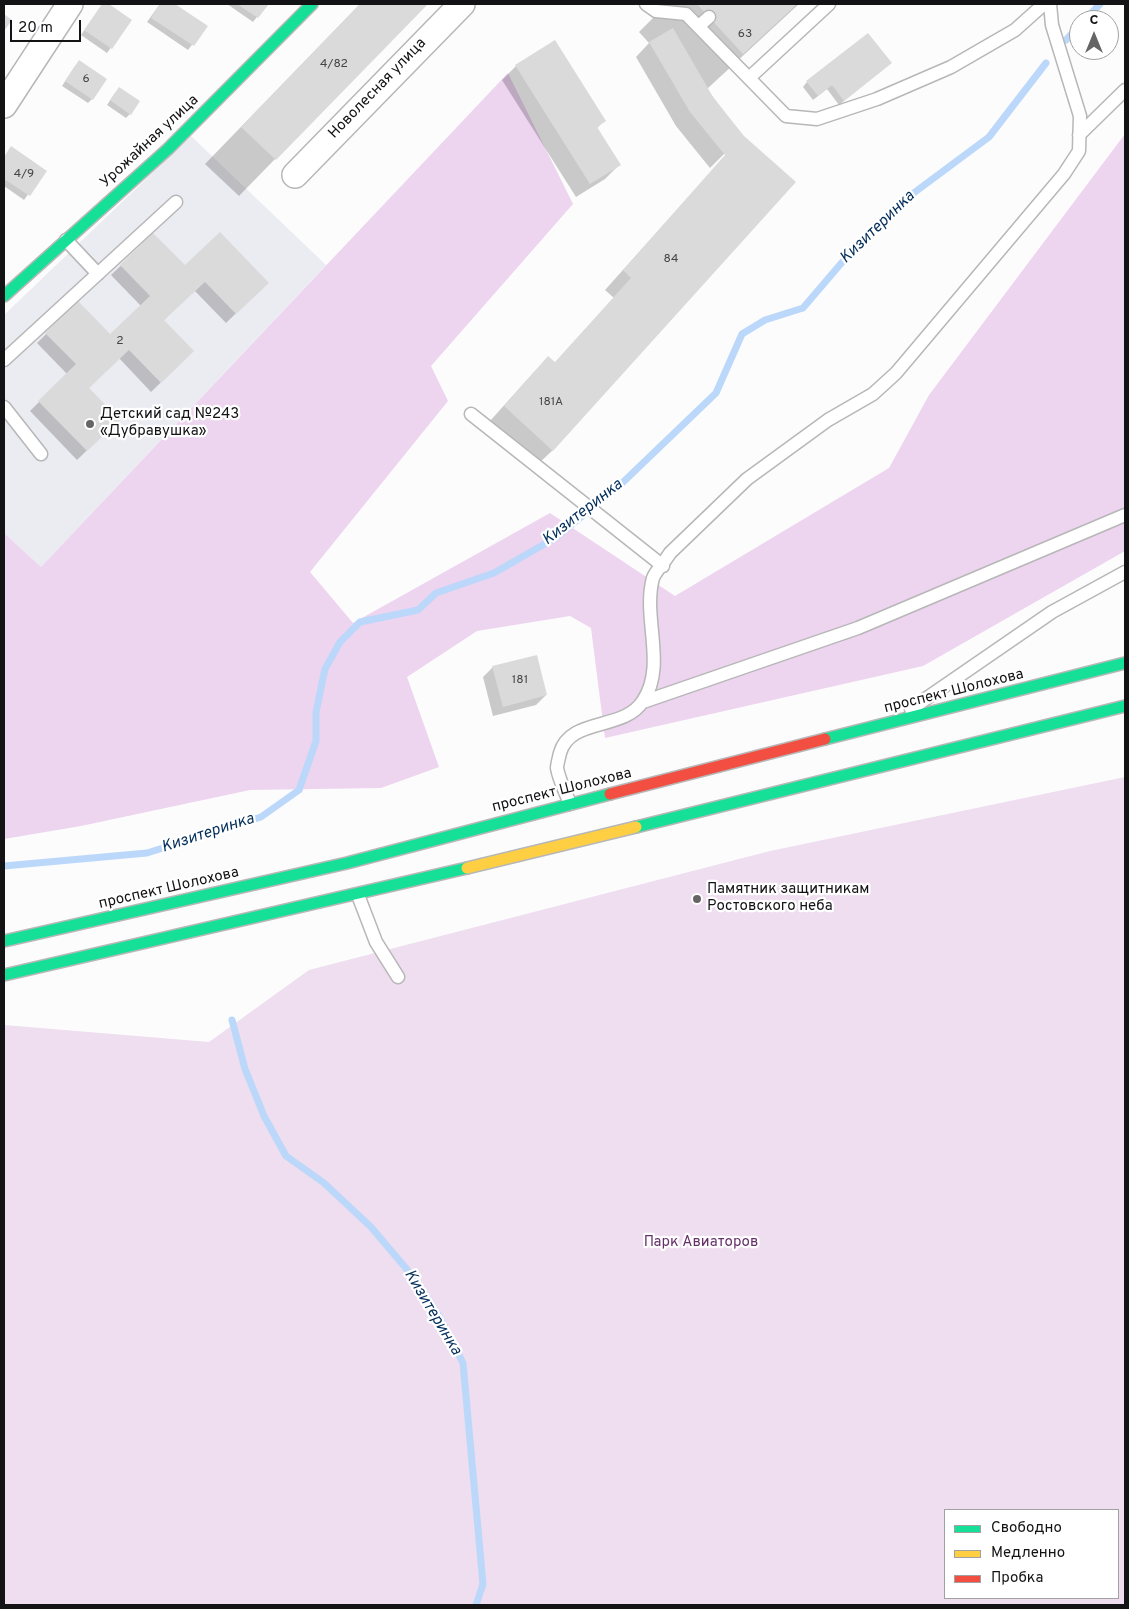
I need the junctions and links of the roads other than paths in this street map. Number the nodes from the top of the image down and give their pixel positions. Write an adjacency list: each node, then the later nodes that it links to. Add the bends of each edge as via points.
1 (70, 4): 12 (street)
2 (312, 4): 16 (main road, Урожайная улица, via 168,149)
3 (462, 4): 14 (street, Новолесная улица)
4 (646, 4): 9 (lane, via 656,11 686,14)
5 (829, 4): 10 (lane)
6 (1044, 4): 10 (lane, via 1015,30 951,67 877,99 817,119 786,116)
7 (1050, 4): 13 (lane, via 1052,25 1080,116)
8 (709, 17): 9 (lane)
9 (699, 26): 10 (lane)
10 (749, 78)
11 (1125, 90): 13 (lane)
12 (4, 106)
13 (1079, 134): 24 (lane, via 1079,151 1064,174 896,373 873,394 828,420 748,479 670,554)
14 (295, 175)
15 (176, 202): 17 (lane)
16 (66, 240): 17 (lane); 18 (main road, Урожайная улица)
17 (98, 274): 19 (lane)
18 (4, 296)
19 (4, 360)
20 (4, 407): 22 (lane)
21 (471, 414): 24 (lane)
22 (41, 454)
23 (1125, 515): 27 (lane, via 858,628)
24 (663, 566): 27 (lane, via 653,576 650,606 653,676)
25 (1125, 572): 29 (lane, via 1052,612)
26 (1125, 663): 29 (main road, проспект Шолохова)
27 (643, 702): 30 (lane, via 622,719 583,729 563,744 557,767)
28 (1125, 706): 31 (main road)
29 (888, 725): 30 (main road, проспект Шолохова)
30 (570, 804): 32 (main road, проспект Шолохова, via 347,864)
31 (358, 895): 33 (main road); 34 (lane, via 376,942)
32 (4, 942)
33 (4, 976)
34 (398, 977)

